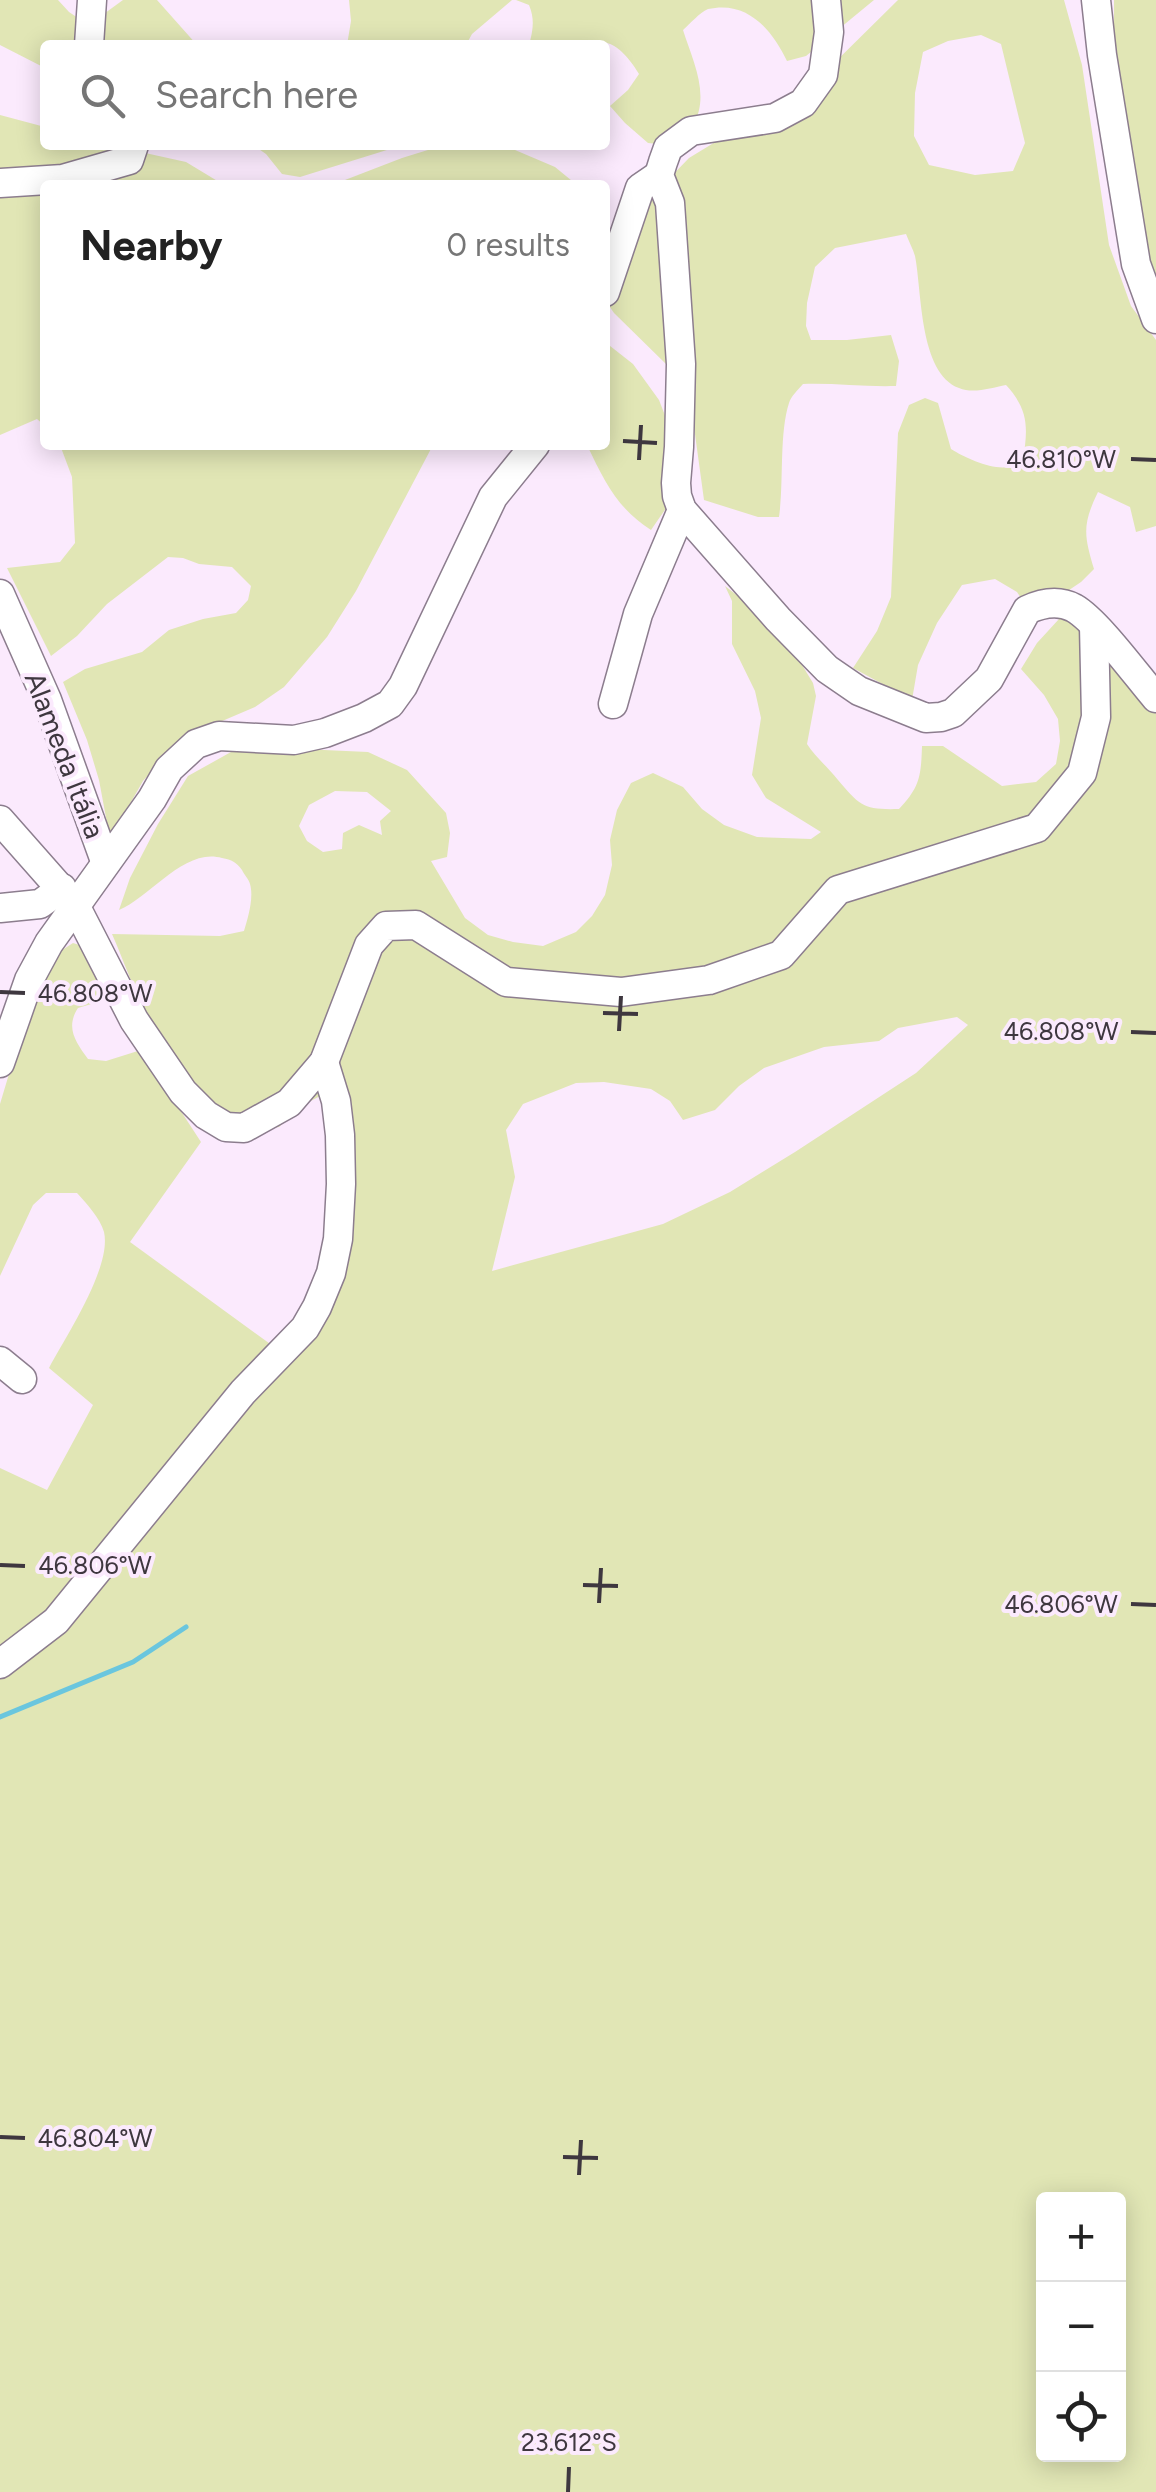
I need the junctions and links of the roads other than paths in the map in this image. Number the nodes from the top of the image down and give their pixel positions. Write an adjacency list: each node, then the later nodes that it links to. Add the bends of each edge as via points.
1 (92, 0): 4 (street)
2 (826, 0): 6 (street, via 823,75 804,103 775,118 691,131 668,148)
3 (1096, 0): 11 (street, via 1136,264)
4 (89, 40)
5 (132, 150): 8 (street, via 128,160)
6 (659, 175): 10 (street, via 640,188); 13 (street, via 670,203 675,275 681,364 676,482)
7 (40, 180): 9 (street)
8 (47, 180)
9 (0, 183)
10 (610, 277)
11 (1156, 319)
12 (531, 450): 19 (street, via 493,496 390,704 294,740 219,736 196,744 170,769)
13 (682, 510): 15 (street, via 827,669 859,691 926,718 953,713 989,679 1028,610 1038,604 1074,608); 17 (street, via 638,614)
14 (0, 594): 19 (street, Alameda Itália)
15 (1094, 626): 16 (street); 22 (street, via 1096,717 1082,773 1037,828 838,890 781,954 709,980 621,992 506,982 416,925 386,926 369,945)
16 (1156, 698)
17 (612, 704)
18 (0, 820): 20 (street)
19 (105, 861): 20 (street)
20 (68, 897): 21 (street); 22 (street, via 134,1020 206,1115 244,1128 289,1103); 23 (street)
21 (0, 908)
22 (324, 1062): 24 (street, via 336,1101 341,1184 338,1239 317,1307 56,1621)
23 (0, 1063)
24 (0, 1664)

